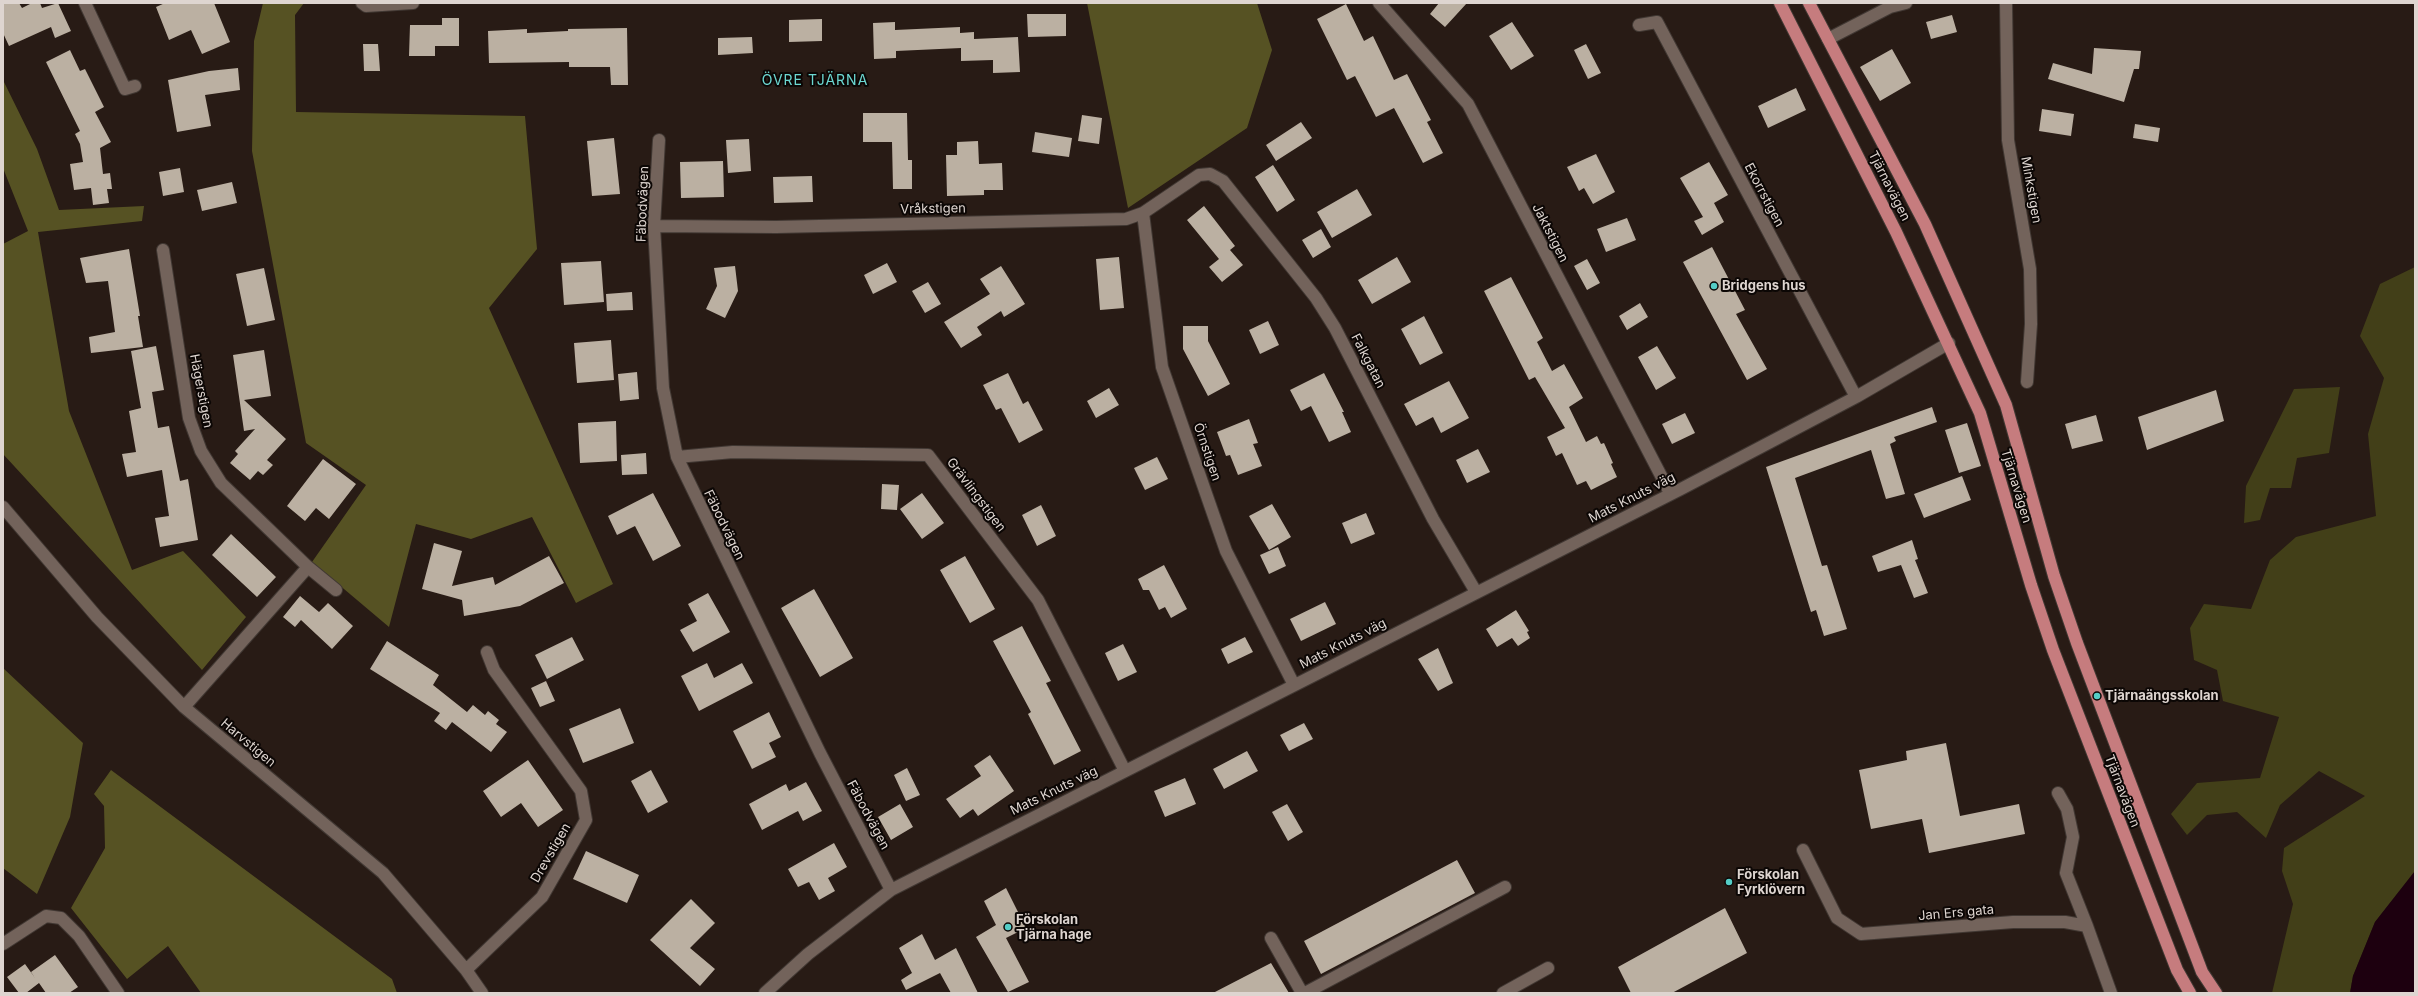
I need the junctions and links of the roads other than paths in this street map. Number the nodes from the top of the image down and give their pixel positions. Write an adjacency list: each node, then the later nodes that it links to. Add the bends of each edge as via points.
1 (85, 3): 11 (street, via 125,89)
2 (362, 3): 3 (street, via 366,6)
3 (413, 3)
4 (1378, 3): 21 (street, Jaktstigen, via 1468,104)
5 (1780, 3): 17 (highway, Tjärnavägen)
6 (1809, 3): 10 (highway, Tjärnavägen)
7 (1906, 3): 10 (street, via 1890,7)
8 (2006, 3): 18 (street, Minkstigen, via 2008,140 2030,269 2031,324)
9 (1639, 25): 19 (street, Ekorrstigen, via 1657,22)
10 (1828, 39): 46 (highway, Tjärnavägen, via 1925,224 2006,405 2054,576 2077,643 2202,972)
11 (135, 86)
12 (659, 140): 15 (street, Fäbodvägen)
13 (1199, 175): 14 (street, Vråkstigen); 25 (street, Falkgatan, via 1210,174 1223,181 1316,298 1335,328 1433,519)
14 (1143, 213): 15 (street, Vråkstigen, via 1126,219 776,227); 27 (street, Örnstigen, via 1162,367 1226,551)
15 (654, 226): 20 (street, Fäbodvägen, via 663,388)
16 (163, 250): 23 (street, Hägerstigen, via 189,418 201,451 221,483)
17 (1949, 343): 19 (street, Mats Knuts väg); 45 (highway, Tjärnavägen, via 1980,412 2053,650 2176,970)
18 (2027, 382)
19 (1856, 397): 21 (street, Mats Knuts väg)
20 (677, 457): 29 (street, Grävlingstigen, via 733,452 928,455 1038,600); 33 (street, Fäbodvägen, via 820,753)
21 (1670, 493): 25 (street, Mats Knuts väg)
22 (3, 507): 28 (street, Harvstigen, via 97,617)
23 (308, 567): 24 (street, Hägerstigen); 28 (street)
24 (336, 590)
25 (1476, 592): 27 (street, Mats Knuts väg)
26 (487, 652): 38 (street, Drevstigen, via 494,670 580,791 586,820 542,897)
27 (1294, 685): 29 (street, Mats Knuts väg)
28 (184, 707): 38 (street, Harvstigen, via 383,873)
29 (1125, 771): 33 (street, Mats Knuts väg)
30 (2058, 793): 34 (street, via 2067,809 2072,837 2066,873)
31 (1803, 850): 34 (street, Jan Ers gata, via 1838,918 1861,934 2013,922 2066,922)
32 (1505, 887): 42 (street)
33 (891, 890): 41 (street, Mats Knuts väg, via 808,954)
34 (2087, 926): 44 (street)
35 (1271, 938): 42 (street)
36 (3, 944): 39 (street, via 46,916 61,918 79,936)
37 (1548, 968): 43 (street)
38 (466, 970): 40 (street, Harvstigen)
39 (118, 993)
40 (482, 993)
41 (765, 993)
42 (1303, 993)
43 (1503, 993)
44 (2111, 993)
45 (2190, 993)
46 (2216, 993)

